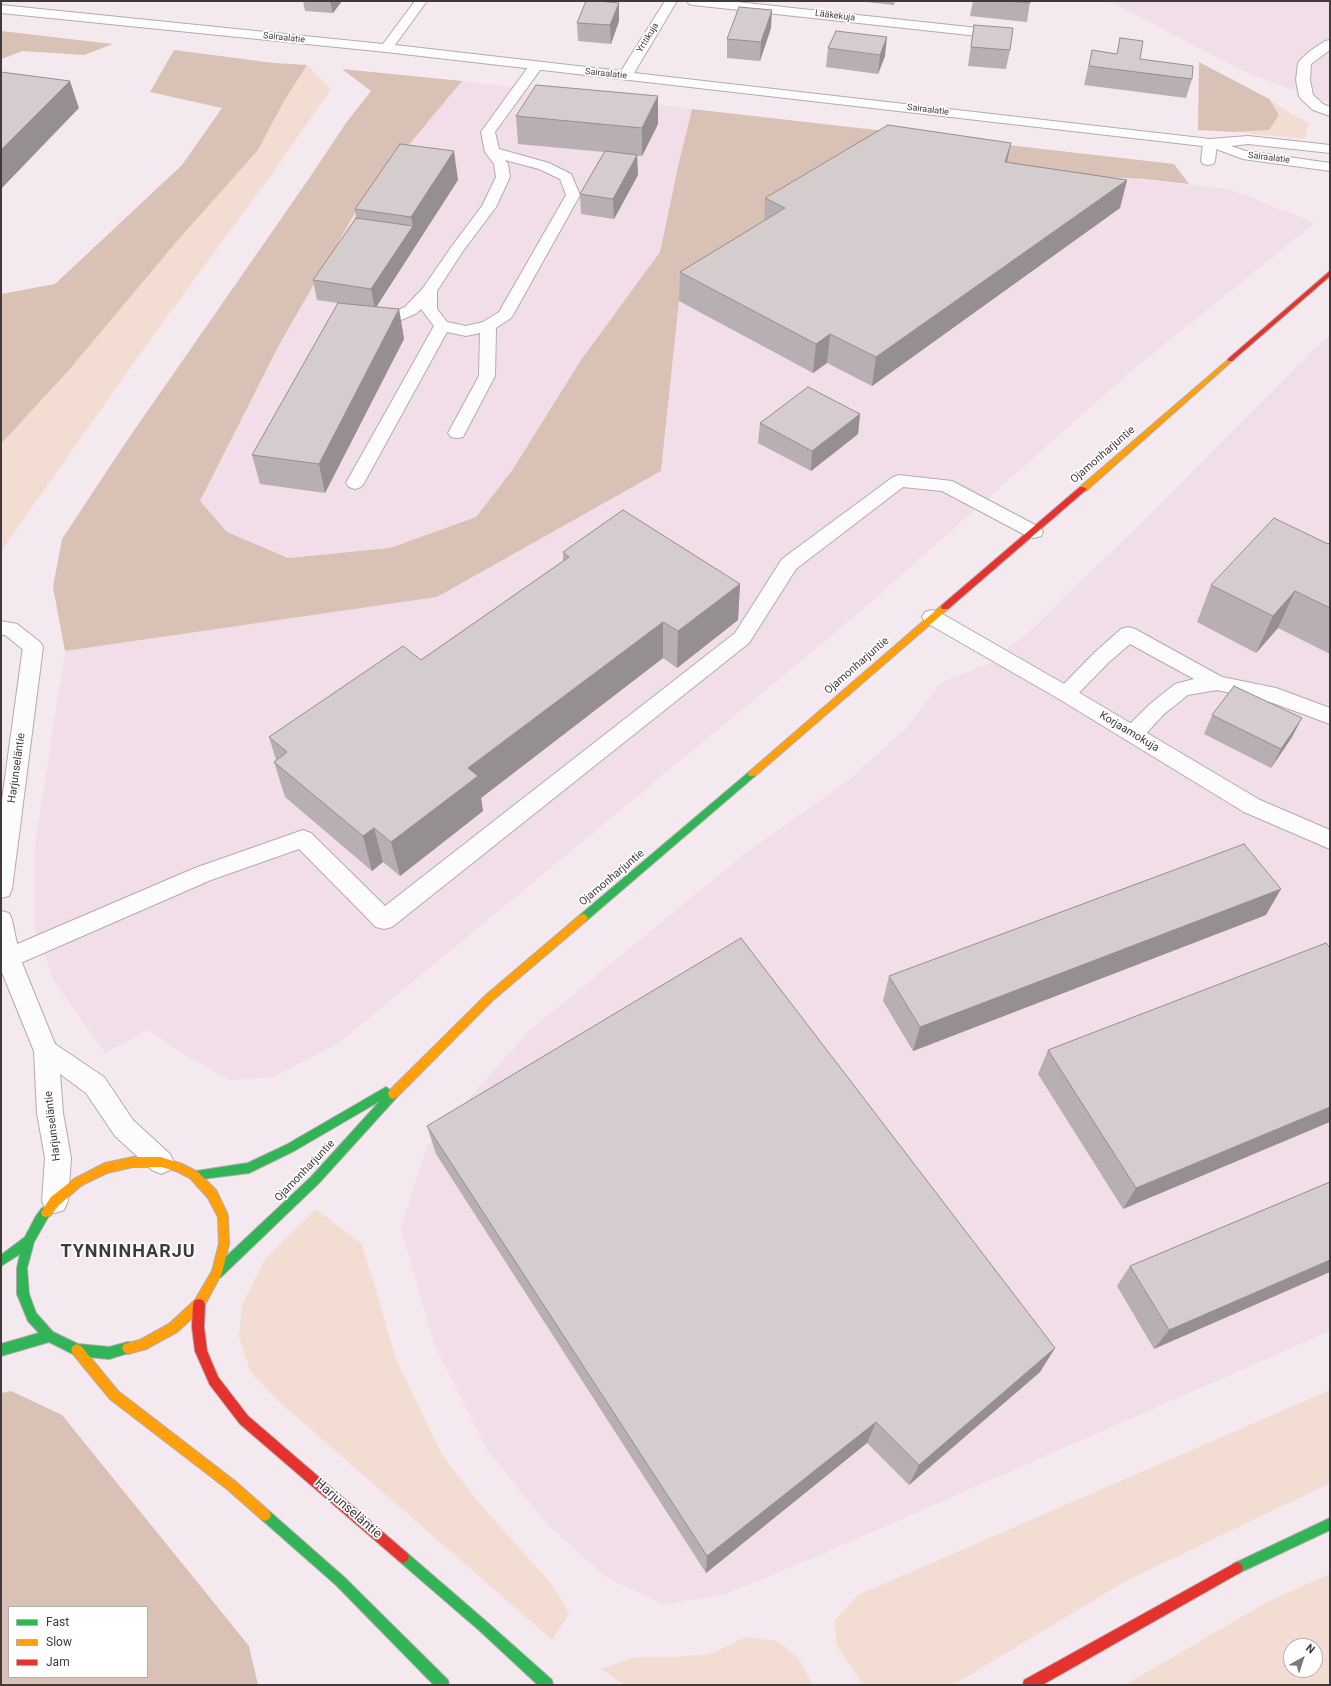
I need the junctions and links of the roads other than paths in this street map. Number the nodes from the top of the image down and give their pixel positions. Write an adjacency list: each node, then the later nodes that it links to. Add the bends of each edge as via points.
1 (421, 1): 7 (street)
2 (671, 1): 9 (street, Yrttikuja)
3 (692, 1): 5 (street, Lääkekuja)
4 (1, 9): 7 (street, Sairaalatie)
5 (978, 32)
6 (1330, 44): 10 (street, via 1305,64 1303,80 1306,96 1318,107)
7 (386, 48): 8 (street, Sairaalatie)
8 (536, 66): 9 (street, Sairaalatie); 13 (street, via 488,132)
9 (625, 76): 11 (street, Sairaalatie)
10 (1330, 112)
11 (1210, 143): 12 (street, Sairaalatie, via 1248,140); 14 (street); 15 (street, Sairaalatie, via 1243,155)
12 (1330, 150)
13 (492, 152): 17 (street, via 501,164 503,177 489,207); 20 (street, via 544,166 566,177 573,195 505,315)
14 (1208, 161)
15 (1330, 166)
16 (1330, 273): 23 (main road, Ojamonharjuntie)
17 (429, 291): 18 (street, via 411,310 392,319); 19 (street, via 429,310)
18 (353, 318)
19 (442, 326): 20 (street, via 466,331); 22 (street)
20 (488, 326): 21 (street, via 487,376)
21 (457, 433)
22 (355, 483)
23 (1034, 532): 24 (main road, Ojamonharjuntie); 33 (street, via 946,485 899,481 789,564 742,638 384,920 304,839 203,874)
24 (932, 617): 27 (street, Korjaamokuja); 35 (main road, Ojamonharjuntie, via 489,998)
25 (1, 628): 31 (street, Harjunseläntie, via 10,629 33,647)
26 (1217, 683): 27 (street, via 1128,634); 28 (street, via 1276,696); 29 (street, via 1182,689 1157,709)
27 (1066, 694): 29 (street, Korjaamokuja)
28 (1330, 716)
29 (1133, 734): 30 (street, Korjaamokuja, via 1252,806)
30 (1330, 840)
31 (1, 889)
32 (1, 920): 33 (street, Harjunseläntie)
33 (8, 958): 34 (street, Harjunseläntie)
34 (46, 1051): 36 (street, via 95,1085 124,1128); 38 (street, Harjunseläntie, via 50,1113 58,1158)
35 (405, 1081): 37 (main road, Ojamonharjuntie, via 290,1148 249,1168); 41 (main road, Ojamonharjuntie, via 314,1180)
36 (161, 1162): 37 (main road); 38 (main road, via 133,1162 105,1168 78,1182)
37 (194, 1175): 41 (main road, via 212,1194 223,1217 224,1244)
38 (55, 1201): 39 (main road, via 40,1220)
39 (29, 1241): 40 (main road); 43 (main road, via 22,1268 23,1294 32,1318)
40 (1, 1261)
41 (217, 1273): 42 (main road)
42 (198, 1304): 45 (main road, via 173,1328 142,1345 109,1353); 48 (main road, Harjunseläntie, via 198,1327 204,1357 214,1381 244,1420)
43 (48, 1336): 44 (main road); 45 (main road)
44 (1, 1350)
45 (77, 1350): 47 (main road, via 114,1395 230,1485 340,1581)
46 (1330, 1524): 49 (main road, via 1252,1560)
47 (443, 1685)
48 (547, 1685)
49 (1029, 1685)

